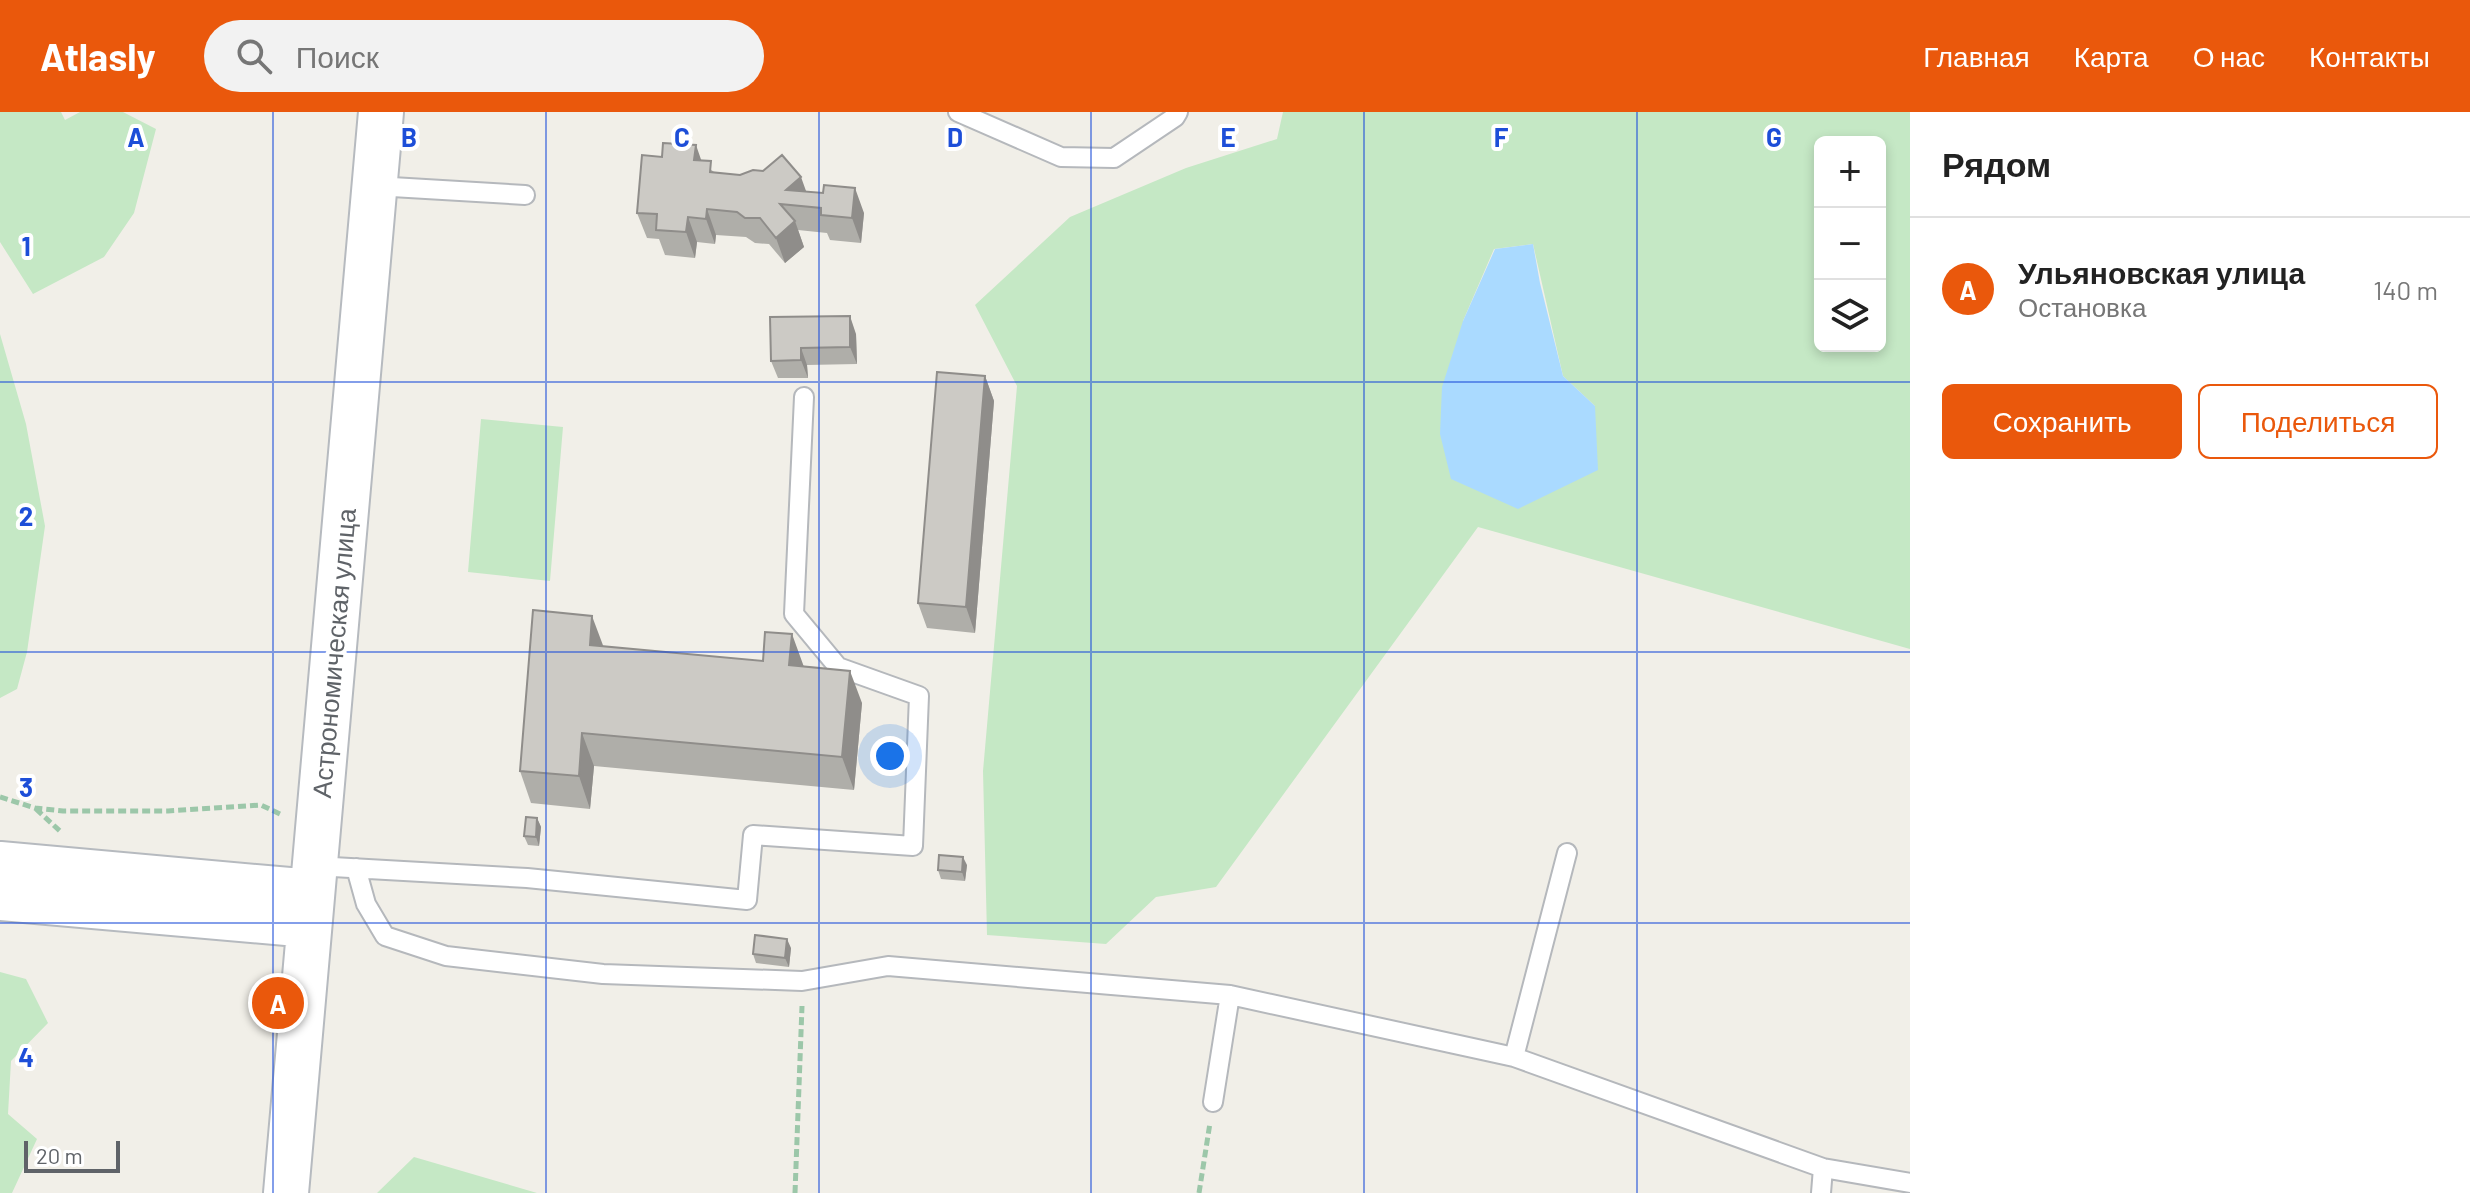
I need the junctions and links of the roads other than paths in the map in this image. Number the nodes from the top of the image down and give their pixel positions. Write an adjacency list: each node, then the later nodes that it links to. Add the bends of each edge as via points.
1 (381, 112): 4 (main road, Астрономическая улица)
2 (958, 112): 3 (lane, via 1061,157 1114,158)
3 (1178, 112)
4 (375, 186): 5 (lane); 9 (main road, Астрономическая улица)
5 (525, 195)
6 (804, 397): 9 (lane, via 794,614 838,667 919,696 913,846 753,835 747,900 527,878)
7 (1567, 853): 12 (lane)
8 (0, 864): 9 (main road)
9 (323, 888): 10 (main road); 11 (lane, via 366,904 385,936 446,956 603,974 802,981 888,966); 16 (main road, Астрономическая улица)
10 (0, 898)
11 (1230, 995): 12 (lane); 13 (lane)
12 (1514, 1057): 14 (lane)
13 (1213, 1102)
14 (1823, 1168): 15 (lane); 17 (lane)
15 (1910, 1183)
16 (286, 1193)
17 (1821, 1193)

